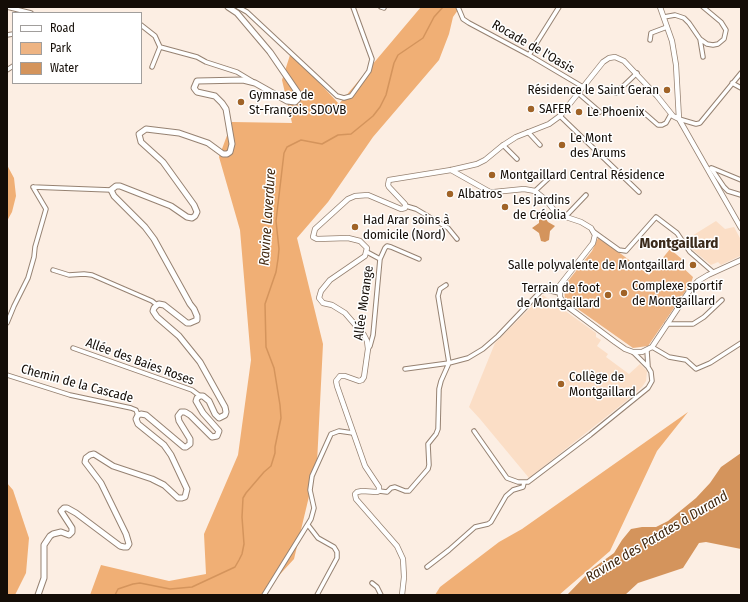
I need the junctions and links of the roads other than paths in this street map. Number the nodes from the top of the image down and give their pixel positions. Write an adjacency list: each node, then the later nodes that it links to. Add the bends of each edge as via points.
1 (7, 7): 9 (street)
2 (228, 7): 21 (main road, via 270,52 298,93 298,99 295,102 287,101)
3 (238, 7): 4 (street, via 247,12 337,96 344,98 351,96 365,76 372,59)
4 (353, 7)
5 (458, 7): 16 (street, Rocade de l'Oasis, via 463,19)
6 (559, 7): 16 (street)
7 (660, 7): 10 (street)
8 (703, 7): 13 (street, via 721,22 726,35 722,42 713,45)
9 (26, 12)
10 (664, 17): 12 (street); 13 (street, via 684,18)
11 (142, 26): 15 (street, via 155,36)
12 (667, 27): 14 (street, via 651,33); 31 (street, via 676,65)
13 (700, 39): 17 (street)
14 (650, 40)
15 (160, 47): 18 (street); 21 (street, via 198,57 237,72)
16 (529, 55): 23 (street, Rocade de l'Oasis)
17 (703, 57)
18 (152, 67)
19 (637, 73): 23 (street, via 620,58 612,58 603,62); 26 (street); 29 (street)
20 (741, 73): 22 (street)
21 (255, 83): 41 (main road, via 228,80 197,81 195,84 196,92 215,96 226,109 232,144 227,154 223,154 208,143 179,133 146,129 139,134 141,142 163,162 194,205 197,212 195,216 187,217 171,206 120,186)
22 (732, 83): 24 (street); 31 (street, via 700,123)
23 (583, 87): 25 (street)
24 (741, 88)
25 (578, 93): 28 (street); 30 (street)
26 (616, 93)
27 (642, 111): 29 (street, via 658,125 666,123)
28 (600, 112)
29 (671, 114): 31 (street)
30 (560, 116): 32 (street, via 549,124); 43 (street)
31 (679, 119): 36 (street)
32 (528, 132): 33 (street); 34 (street)
33 (503, 145): 35 (street); 38 (street, via 481,162)
34 (540, 145)
35 (517, 159)
36 (704, 165): 37 (street); 48 (street)
37 (711, 168): 40 (street); 45 (street, via 728,191)
38 (451, 170): 42 (street, via 490,192 524,189); 46 (street, via 389,180 389,187)
39 (552, 175): 42 (street)
40 (741, 180)
41 (111, 190): 60 (main road, via 145,227 161,250 194,309 197,320 194,323 187,323 164,305); 61 (street, via 33,187 46,210 28,278)
42 (535, 191): 47 (street, via 555,212)
43 (639, 192)
44 (586, 195): 47 (street)
45 (741, 195)
46 (406, 206): 50 (street, via 448,228); 51 (street, via 401,209 368,195 355,196 348,199 314,232 313,237 317,239 348,238 360,241 367,248)
47 (565, 217): 49 (street, via 586,224)
48 (741, 228)
49 (593, 231): 56 (street, via 620,250 626,251 656,217 677,233 690,252); 58 (street, via 593,243 562,282)
50 (457, 239)
51 (367, 252): 52 (street, Allée Morange); 66 (street, via 330,280 319,298 323,303 345,313 364,335)
52 (380, 259): 53 (street, Allée Morange, via 387,246); 66 (street, Allée Morange, via 373,335)
53 (419, 259)
54 (741, 260): 56 (street)
55 (53, 270): 60 (street, via 69,275 92,275)
56 (713, 272): 62 (street, via 698,281 690,290)
57 (446, 284): 69 (street, via 440,289 438,296)
58 (559, 293): 68 (street, via 564,304); 69 (street, via 541,291 483,349 468,358)
59 (722, 300): 62 (street, via 693,324)
60 (157, 305): 73 (main road, via 154,311 157,316 179,336 200,362 225,407 225,415 219,418 209,401)
61 (7, 323)
62 (667, 324): 64 (street)
63 (741, 343): 64 (street, via 696,369 686,360 669,357)
64 (652, 347): 67 (street)
65 (73, 348): 73 (street, Allée des Baies Roses, via 192,390)
66 (368, 349): 76 (street, via 362,380 343,375 336,381)
67 (647, 351): 68 (street); 70 (street)
68 (633, 352): 70 (street)
69 (449, 363): 71 (street); 78 (street, via 441,381 438,426 436,434 428,444 429,465 426,473 409,491 395,487 387,492)
70 (648, 367): 77 (street, via 652,381 648,388 590,436)
71 (405, 369)
72 (7, 376): 74 (street, Chemin de la Cascade, via 70,395 131,408 136,410)
73 (200, 396): 74 (main road, via 196,401 219,430 217,436 212,437 190,415 181,412 178,416 179,421 190,439 190,444 186,447 146,415)
74 (138, 416): 82 (main road, via 138,424 171,455 185,482 185,497 178,498 164,484 152,478 113,466 94,454 90,455 85,462 101,483 129,544 127,547 120,546 76,513 64,508 61,511 72,532 68,535 56,533 50,536 44,545 44,578)
75 (474, 431): 77 (street, via 507,478)
76 (353, 433): 78 (street, via 365,466 379,486); 79 (street, via 339,431 331,434 310,483 314,508)
77 (524, 483): 80 (street, via 524,487 513,490 506,496 491,522 475,527)
78 (379, 490): 86 (street, via 359,491 355,496 397,546 403,559)
79 (308, 525): 83 (street); 84 (street, via 318,538 334,547 337,552 337,558)
80 (427, 568)
81 (372, 583): 85 (street)
82 (38, 595)
83 (264, 595)
84 (317, 595)
85 (381, 595)
86 (402, 595)

